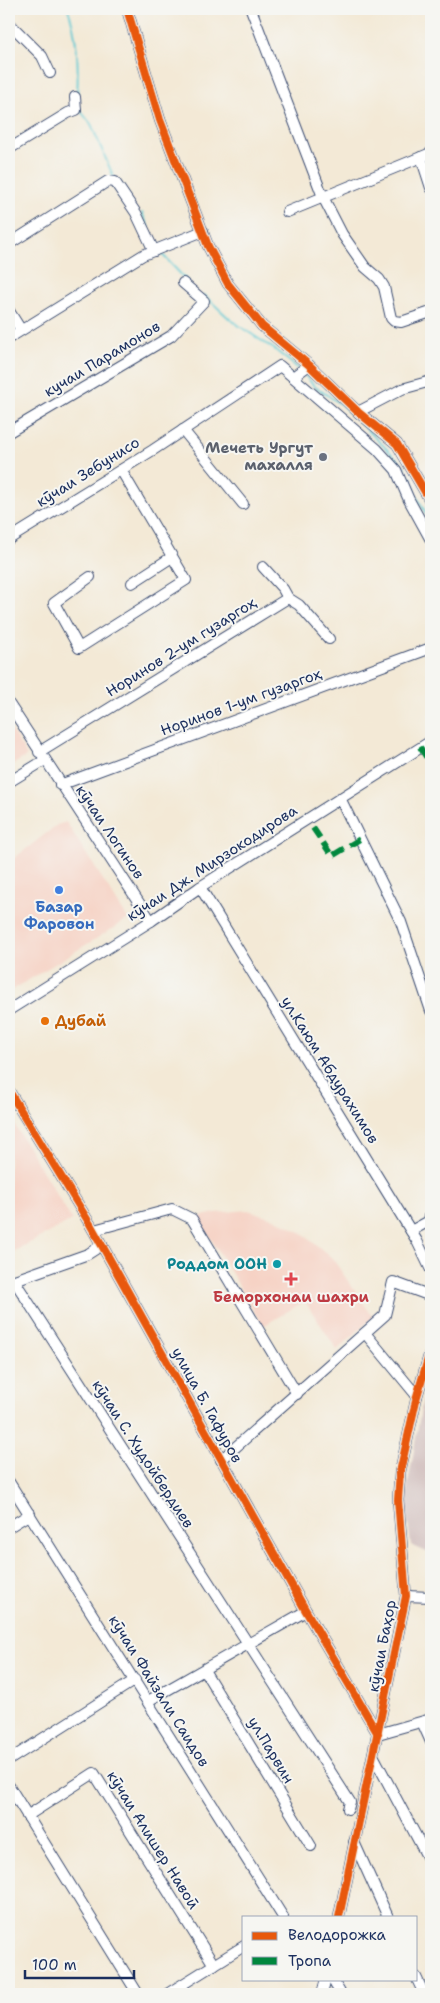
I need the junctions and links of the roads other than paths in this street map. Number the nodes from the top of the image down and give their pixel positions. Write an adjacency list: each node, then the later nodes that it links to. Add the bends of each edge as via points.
1 (127, 9): 12 (street, via 160,120)
2 (251, 9): 10 (street)
3 (9, 23): 4 (street, via 42,56)
4 (50, 72)
5 (75, 97): 6 (street, via 76,110)
6 (9, 149)
7 (431, 152): 8 (street)
8 (421, 157): 9 (street); 10 (street)
9 (431, 188)
10 (324, 197): 11 (street); 17 (street, via 342,234 384,287 391,318 401,322)
11 (288, 212)
12 (203, 231): 14 (street); 20 (street, via 228,284 262,326)
13 (9, 244): 14 (street, via 108,181 115,182 136,213)
14 (154, 250): 18 (street)
15 (184, 283): 25 (street, кучаи Парамонов, via 204,301 171,336)
16 (9, 311): 18 (street)
17 (431, 312)
18 (21, 330): 19 (street)
19 (9, 338)
20 (309, 366): 21 (street); 23 (street)
21 (293, 377): 24 (street, кӯчаи Зебунисо, via 280,366); 30 (street, via 377,449 396,470)
22 (431, 381): 23 (street, via 402,389)
23 (358, 412): 27 (street, via 398,444)
24 (183, 430): 26 (street, кӯчаи Зебунисо); 28 (street)
25 (9, 432)
26 (121, 470): 29 (street, кӯчаи Зебунисо); 31 (street)
27 (431, 502)
28 (243, 504)
29 (9, 539)
30 (431, 540)
31 (172, 557): 33 (street, via 186,580 79,648 54,603); 34 (street)
32 (263, 567): 35 (street)
33 (90, 577)
34 (132, 583)
35 (288, 598): 36 (street, via 299,605); 40 (street, Норинов 2-ум гузаргоҳ)
36 (329, 639)
37 (431, 648): 42 (street, Норинов 1-ум гузаргоҳ)
38 (9, 704): 40 (street)
39 (431, 741): 43 (street, кӯчаи Дж. Мирзокодирова)
40 (42, 756): 41 (street, Норинов 2-ум гузаргоҳ); 42 (street, кӯчаи Логинов)
41 (9, 782)
42 (60, 785): 45 (street, кӯчаи Логинов)
43 (340, 798): 44 (street, кӯчаи Дж. Мирзокодирова); 47 (street, via 401,922)
44 (200, 887): 45 (street, кӯчаи Дж. Мирзокодирова); 51 (street, ул.Каюм Абдурахимов)
45 (151, 922): 46 (street, кӯчаи Дж. Мирзокодирова)
46 (9, 1010)
47 (431, 1011)
48 (9, 1091): 50 (street, улица Б. Гафуров)
49 (431, 1210): 51 (street, via 429,1221)
50 (94, 1230): 52 (street, улица Б. Гафуров); 60 (street, via 172,1209 192,1219)
51 (411, 1231): 55 (street, ул.Каюм Абдурахимов)
52 (102, 1245): 53 (street); 54 (street, улица Б. Гафуров)
53 (88, 1254): 54 (street); 56 (street)
54 (110, 1259): 62 (street, улица Б. Гафуров)
55 (431, 1270)
56 (11, 1281): 69 (street, кӯчаи С. Худойбердиев)
57 (431, 1296): 58 (street, via 393,1282 385,1315)
58 (365, 1333): 60 (street); 61 (street)
59 (431, 1349): 61 (street, кӯчаи Баҳор)
60 (297, 1394): 62 (street)
61 (417, 1396): 66 (street, кӯчаи Баҳор, via 400,1472 398,1500)
62 (222, 1460): 68 (street, улица Б. Гафуров)
63 (9, 1482): 64 (street, кӯчаи Файзали Саидов)
64 (30, 1514): 65 (street); 71 (street, кӯчаи Файзали Саидов)
65 (9, 1527)
66 (406, 1596): 67 (street, кӯчаи Баҳор); 74 (street, кӯчаи Баҳор)
67 (431, 1597)
68 (306, 1611): 69 (street); 74 (street, улица Б. Гафуров)
69 (247, 1644): 70 (street); 79 (street, кӯчаи С. Худойбердиев, via 350,1802)
70 (204, 1670): 72 (street); 82 (street, ул.Парвин)
71 (134, 1680): 72 (street, кӯчаи Файзали Саидов); 77 (street)
72 (148, 1701): 84 (street, кӯчаи Файзали Саидов)
73 (426, 1721): 74 (street); 75 (street)
74 (378, 1734): 76 (street, кӯчаи Баҳор)
75 (431, 1742)
76 (373, 1756): 81 (street, кӯчаи Баҳор); 83 (street)
77 (9, 1760)
78 (9, 1786): 80 (street)
79 (348, 1809)
80 (27, 1816): 88 (street, кӯчаи Алишер Навоӣ, via 94,1773); 92 (street)
81 (354, 1842): 85 (street, кӯчаи Баҳор); 86 (street)
82 (311, 1846)
83 (431, 1864)
84 (282, 1916)
85 (339, 1916)
86 (388, 1916)
87 (242, 1947): 88 (street)
88 (214, 1965): 93 (street)
89 (326, 1980): 94 (street)
90 (333, 1980): 95 (street)
91 (417, 1980): 96 (street)
92 (138, 1994)
93 (167, 1994)
94 (322, 1994)
95 (341, 1994)
96 (424, 1994)

